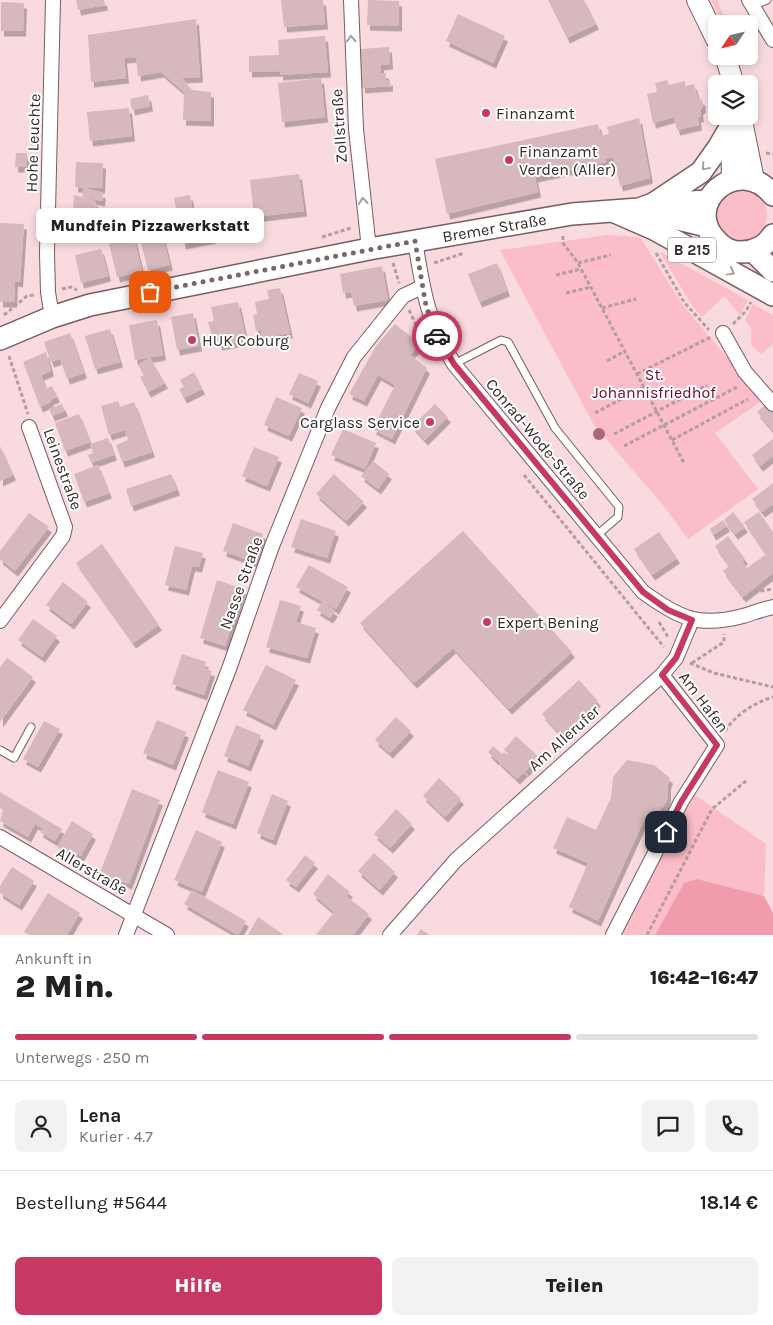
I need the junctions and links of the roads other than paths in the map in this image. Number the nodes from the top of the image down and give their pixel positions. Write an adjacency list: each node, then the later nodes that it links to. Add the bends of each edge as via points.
1 (53, 0): 24 (street, Hohe Leuchte, via 47,253)
2 (351, 0): 20 (street, Zollstraße, one-way to 2, via 356,129)
3 (697, 0): 6 (main road)
4 (767, 0): 5 (lane)
5 (751, 3): 7 (street)
6 (708, 23)
7 (773, 40)
8 (731, 125): 15 (main road, one-way to 15, via 700,172)
9 (735, 125): 11 (main road)
10 (737, 125): 12 (main road)
11 (732, 180): 12 (main road); 14 (main road, via 720,186)
12 (754, 180): 13 (main road)
13 (773, 194)
14 (708, 201): 15 (main road, Bremer Straße); 17 (main road)
15 (646, 206): 16 (main road, Bremer Straße / B 215); 17 (main road, Bremer Straße)
16 (610, 210): 18 (main road, Bremer Straße / B 215); 23 (main road, B 215, one-way to 23, via 654,229)
17 (707, 226): 19 (main road, via 724,248 738,252)
18 (415, 241): 20 (main road, Bremer Straße / B 215); 22 (street, Conrad-Wode-Straße)
19 (767, 242): 21 (main road)
20 (369, 249): 24 (main road, Bremer Straße / B 215, via 132,295)
21 (773, 271)
22 (422, 287): 27 (street, Conrad-Wode-Straße, via 433,327); 38 (street, Nasse Straße, via 403,296 354,357 328,408 272,546 226,678)
23 (773, 295)
24 (52, 317): 26 (main road, Bremer Straße / B 215)
25 (723, 333): 28 (street, via 745,372)
26 (4, 346)
27 (454, 364): 30 (street, Conrad-Wode-Straße); 30 (lane, via 501,340 508,342 556,428 619,507 618,517)
28 (773, 404)
29 (29, 427): 33 (street, Leinestraße, via 65,527 62,536)
30 (596, 537): 32 (street, Conrad-Wode-Straße, via 643,592 668,610)
31 (773, 607): 32 (street, via 722,621)
32 (692, 620): 34 (street, Am Allerufer)
33 (0, 621)
34 (662, 675): 41 (street, Am Allerufer, via 456,860); 42 (street, Am Hafen, via 717,745 681,802)
35 (31, 727): 36 (lane, via 14,758)
36 (0, 750)
37 (0, 837): 38 (street, Allerstraße)
38 (135, 916): 39 (street, Nasse Straße); 40 (street, Allerstraße)
39 (126, 935)
40 (167, 935)
41 (390, 935)
42 (612, 935)

